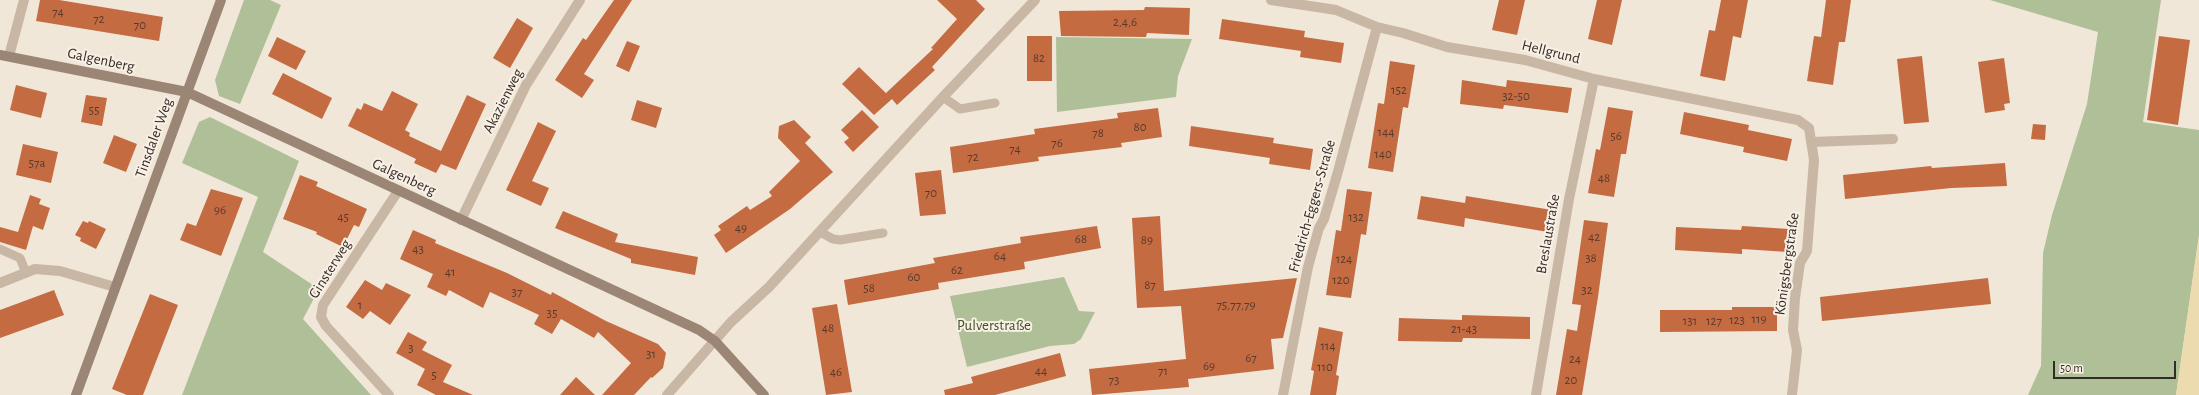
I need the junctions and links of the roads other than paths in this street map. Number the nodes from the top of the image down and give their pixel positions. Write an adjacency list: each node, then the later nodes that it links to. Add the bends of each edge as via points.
1 (24, 0): 7 (street)
2 (221, 0): 9 (street, Tinsdaler Weg)
3 (580, 0): 16 (street, Akazienweg, via 526,85)
4 (1271, 0): 6 (street, Hellgrund, via 1336,10)
5 (1032, 1): 10 (street)
6 (1377, 27): 8 (street, Hellgrund, via 1447,47 1525,60); 28 (street, Friedrich-Eggers-Straße, via 1337,175 1308,267)
7 (4, 56): 9 (street, Galgenberg)
8 (1594, 79): 13 (street, Hellgrund, via 1798,120 1809,128); 29 (street, Breslaustraße, via 1569,199)
9 (186, 92): 15 (street, Galgenberg); 22 (street, Tinsdaler Weg)
10 (943, 97): 11 (lane, via 960,109); 17 (street)
11 (995, 103)
12 (1893, 139): 13 (street)
13 (1812, 142): 14 (street, Hellgrund)
14 (1814, 160): 30 (street, Königsbergstraße, via 1807,251 1800,263 1795,298 1793,330 1797,350)
15 (398, 191): 16 (street, Galgenberg); 25 (street, Ginsterweg, via 323,305 321,316 326,326)
16 (461, 220): 23 (street, Galgenberg, via 699,330)
17 (820, 232): 18 (lane, via 840,240); 23 (street, via 770,287)
18 (883, 233)
19 (0, 249): 20 (lane, via 20,258)
20 (26, 273): 21 (street); 22 (street, via 35,269 60,271)
21 (0, 283)
22 (115, 287): 24 (street, Tinsdaler Weg)
23 (715, 341): 26 (street); 27 (street, Galgenberg)
24 (76, 395)
25 (389, 395)
26 (667, 395)
27 (764, 395)
28 (1283, 395)
29 (1536, 395)
30 (1792, 395)

